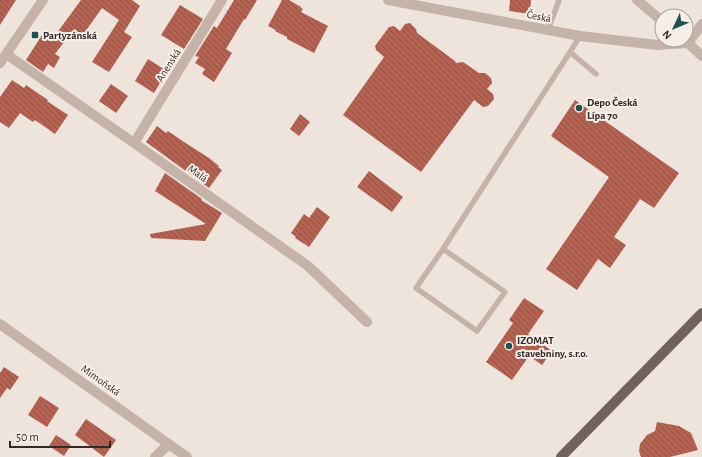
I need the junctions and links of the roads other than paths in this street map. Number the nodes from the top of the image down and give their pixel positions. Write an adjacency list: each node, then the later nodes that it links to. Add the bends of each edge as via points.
1 (43, 0): 14 (street)
2 (222, 0): 18 (street, Anenská)
3 (388, 0): 8 (street, Česká)
4 (559, 0): 8 (lane)
5 (637, 0): 6 (street)
6 (654, 14)
7 (702, 24): 9 (street)
8 (548, 30): 10 (street, Česká)
9 (694, 32)
10 (580, 36): 11 (street, Česká); 13 (lane)
11 (654, 45)
12 (693, 48): 15 (street)
13 (570, 52): 17 (lane); 19 (lane)
14 (6, 54): 16 (street); 18 (street, Malá)
15 (702, 56)
16 (0, 63)
17 (596, 74)
18 (134, 143): 21 (street, Malá, via 308,266)
19 (443, 249): 19 (lane, via 416,288 477,331 505,292)
20 (702, 313): 26 (main road)
21 (367, 322)
22 (0, 324): 23 (street, Mimoňská)
23 (169, 444): 24 (street); 25 (street, Mimoňská)
24 (155, 457)
25 (187, 457)
26 (561, 457)

